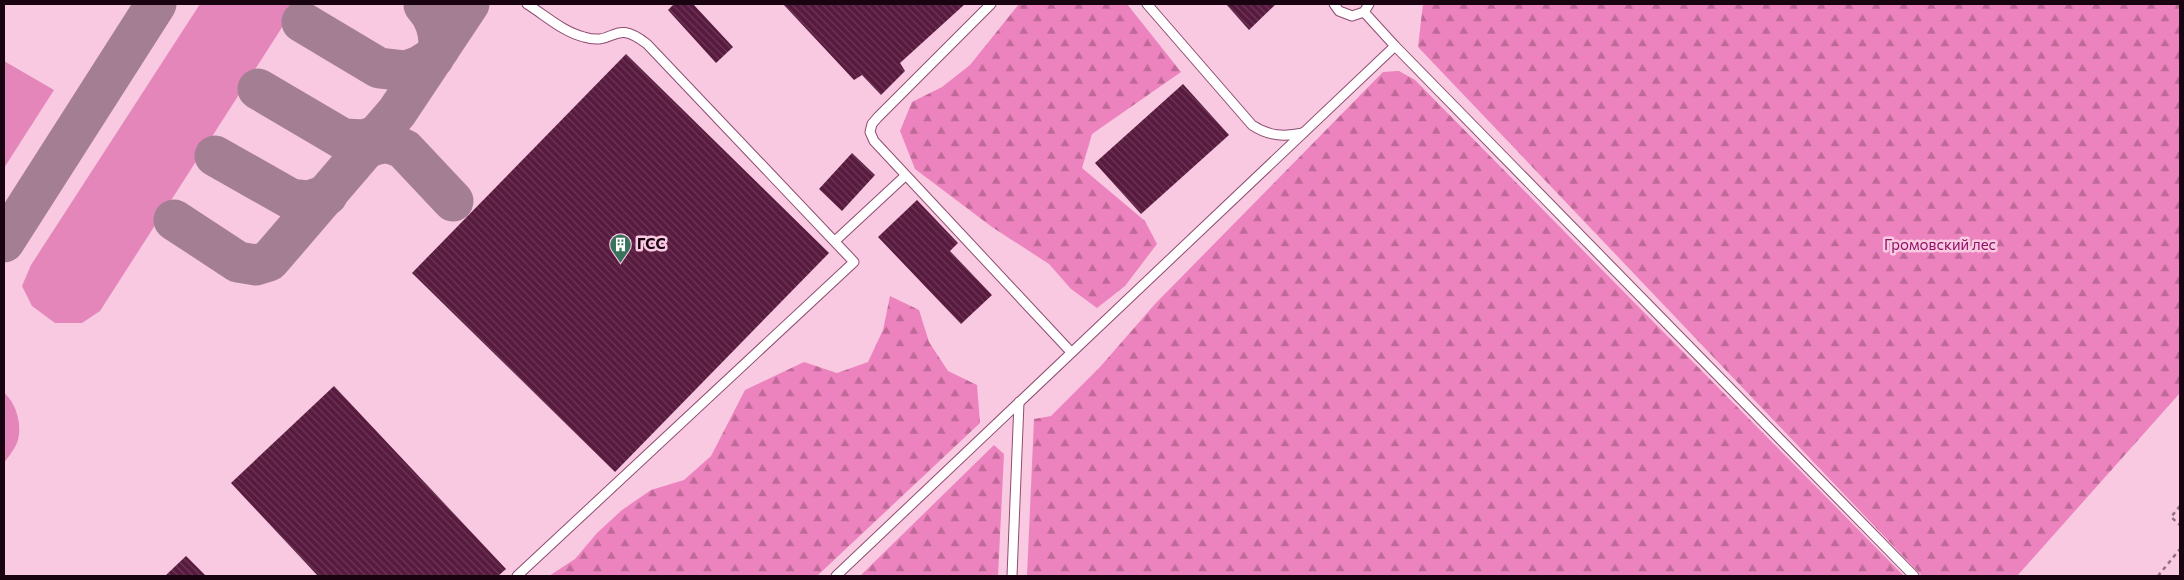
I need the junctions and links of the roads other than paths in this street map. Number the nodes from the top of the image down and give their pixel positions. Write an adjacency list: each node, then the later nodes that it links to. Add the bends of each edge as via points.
1 (527, 4): 9 (lane, via 583,37 602,39 623,31 648,44)
2 (990, 4): 8 (lane, via 872,124 871,138)
3 (1147, 4): 7 (lane, via 1252,125 1278,135)
4 (1334, 4): 5 (lane, via 1339,11 1352,16)
5 (1367, 8): 6 (lane)
6 (1396, 46): 7 (lane); 15 (lane)
7 (1304, 132): 10 (lane)
8 (905, 176): 9 (lane); 10 (lane)
9 (835, 241): 12 (lane, via 854,262)
10 (1071, 352): 11 (lane)
11 (1019, 402): 13 (lane); 14 (lane)
12 (517, 576)
13 (836, 576)
14 (1012, 576)
15 (1914, 576)

